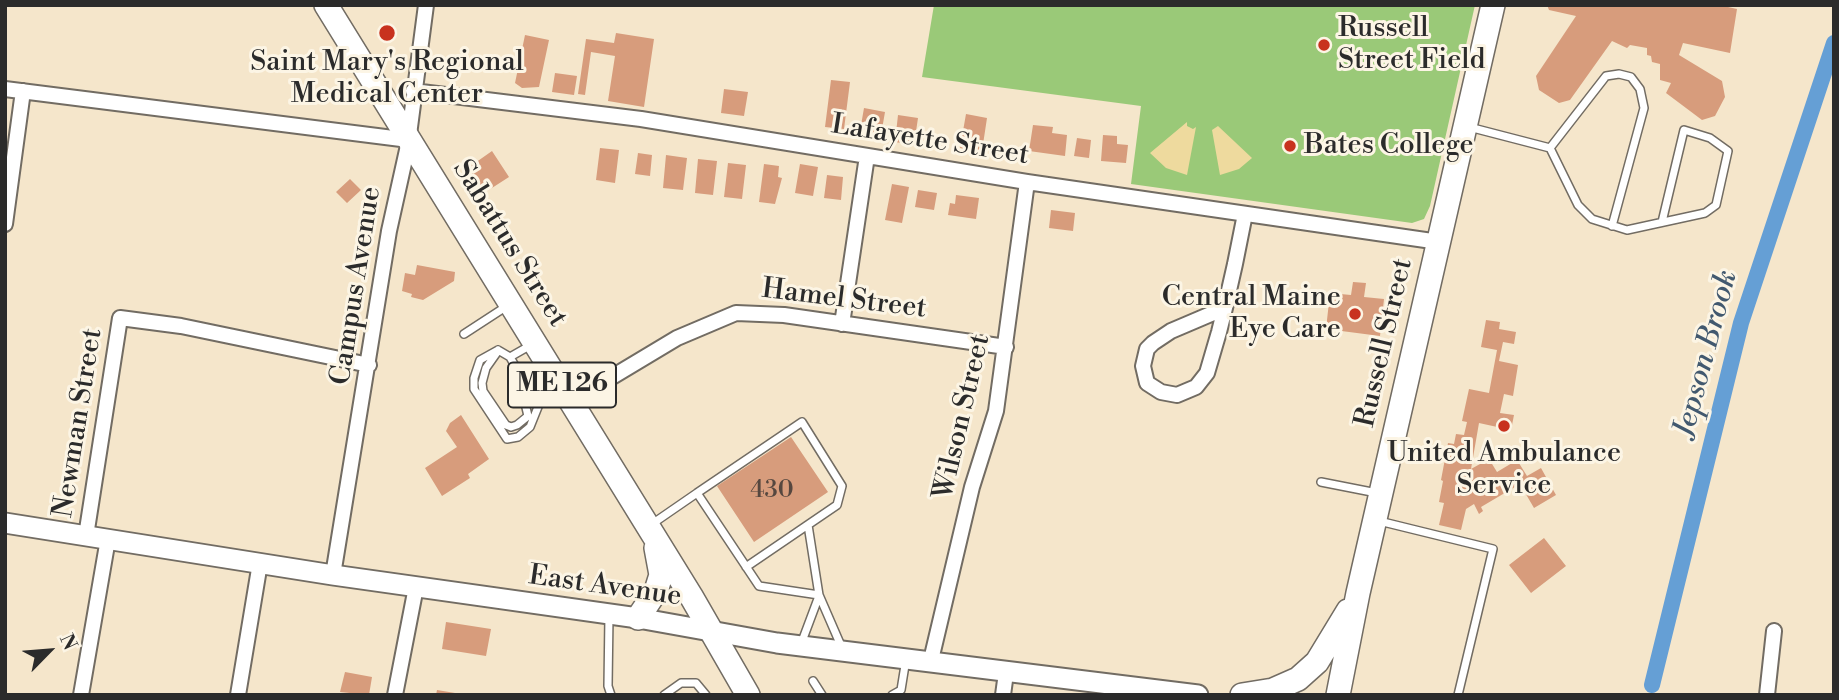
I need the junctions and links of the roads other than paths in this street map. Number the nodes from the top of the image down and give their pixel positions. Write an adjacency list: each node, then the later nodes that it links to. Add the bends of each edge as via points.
1 (326, 5): 8 (main road, Sabattus Street / ME 126)
2 (426, 5): 6 (street, Campus Avenue)
3 (1493, 5): 7 (main road, Russell Street)
4 (5, 89): 5 (street)
5 (23, 91): 8 (street); 14 (street)
6 (413, 91): 8 (street, Campus Avenue); 10 (street, Lafayette Street, via 641,119)
7 (1465, 126): 9 (lane); 16 (main road, Russell Street)
8 (409, 140): 17 (main road, Sabattus Street / ME 126); 25 (street, Campus Avenue, via 389,231)
9 (1550, 148): 15 (lane, via 1578,205 1592,219); 15 (lane, via 1606,76 1631,78 1640,89 1644,108)
10 (867, 156): 11 (street, Lafayette Street); 19 (street)
11 (1027, 182): 12 (street, Lafayette Street); 22 (street, Wilson Street)
12 (1245, 214): 16 (street, Lafayette Street); 18 (street)
13 (1662, 222): 13 (lane, via 1705,213 1716,205 1728,151 1710,138 1684,130); 15 (lane, via 1627,230)
14 (5, 224)
15 (1612, 226)
16 (1439, 242): 30 (main road, Russell Street)
17 (510, 303): 20 (lane); 21 (main road, Sabattus Street / ME 126)
18 (1225, 309): 18 (street, via 1171,331 1147,349 1144,377 1153,388 1177,395 1196,387 1207,373)
19 (842, 324): 22 (street, Hamel Street); 27 (street, Hamel Street, via 736,313 677,338)
20 (464, 334)
21 (535, 343): 24 (lane); 27 (main road, Sabattus Street / ME 126)
22 (1006, 347): 50 (street, Wilson Street, via 996,411 972,487)
23 (498, 350): 24 (lane); 26 (lane, via 486,369 483,391 510,427 528,416); 26 (lane, via 480,360 474,389 507,439 530,427 538,407)
24 (510, 357): 26 (lane)
25 (369, 365): 35 (street, Newman Street, via 121,318); 39 (street, Campus Avenue)
26 (518, 372)
27 (572, 401): 34 (main road, Sabattus Street / ME 126)
28 (1321, 482): 30 (lane)
29 (697, 493): 33 (lane, via 802,422 842,486 837,505); 34 (lane); 38 (lane)
30 (1381, 494): 31 (main road, Russell Street)
31 (1374, 520): 41 (main road, Russell Street); 66 (lane, via 1493,549)
32 (5, 523): 35 (main road, East Avenue)
33 (808, 525): 38 (lane); 42 (lane)
34 (650, 529): 44 (main road, via 661,575); 46 (main road, Sabattus Street / ME 126)
35 (86, 536): 36 (main road, East Avenue)
36 (108, 539): 37 (main road, East Avenue); 53 (street)
37 (260, 563): 39 (main road, East Avenue); 54 (street)
38 (746, 567): 42 (lane, via 758,586)
39 (333, 575): 40 (main road, East Avenue)
40 (415, 587): 43 (main road, East Avenue); 55 (street)
41 (1358, 593): 64 (main road, via 1317,662 1298,679); 65 (main road, Russell Street)
42 (819, 595): 47 (lane); 48 (lane)
43 (609, 615): 44 (main road, East Avenue); 56 (lane)
44 (638, 618): 46 (main road, East Avenue)
45 (1774, 631): 67 (street)
46 (713, 632): 47 (main road, East Avenue); 59 (main road, Sabattus Street / ME 126)
47 (800, 645): 48 (main road, East Avenue)
48 (843, 650): 49 (main road, East Avenue)
49 (906, 657): 50 (main road, East Avenue); 61 (lane, via 901,690)
50 (931, 660): 51 (main road, East Avenue)
51 (1006, 673): 62 (street); 63 (main road, East Avenue)
52 (813, 681): 60 (lane)
53 (81, 695)
54 (238, 695)
55 (395, 695)
56 (611, 695)
57 (664, 695): 58 (lane, via 681,683 696,684)
58 (706, 695)
59 (748, 695)
60 (822, 695)
61 (892, 695)
62 (1003, 695)
63 (1198, 695)
64 (1242, 695)
65 (1339, 695)
66 (1458, 695)
67 (1766, 695)

